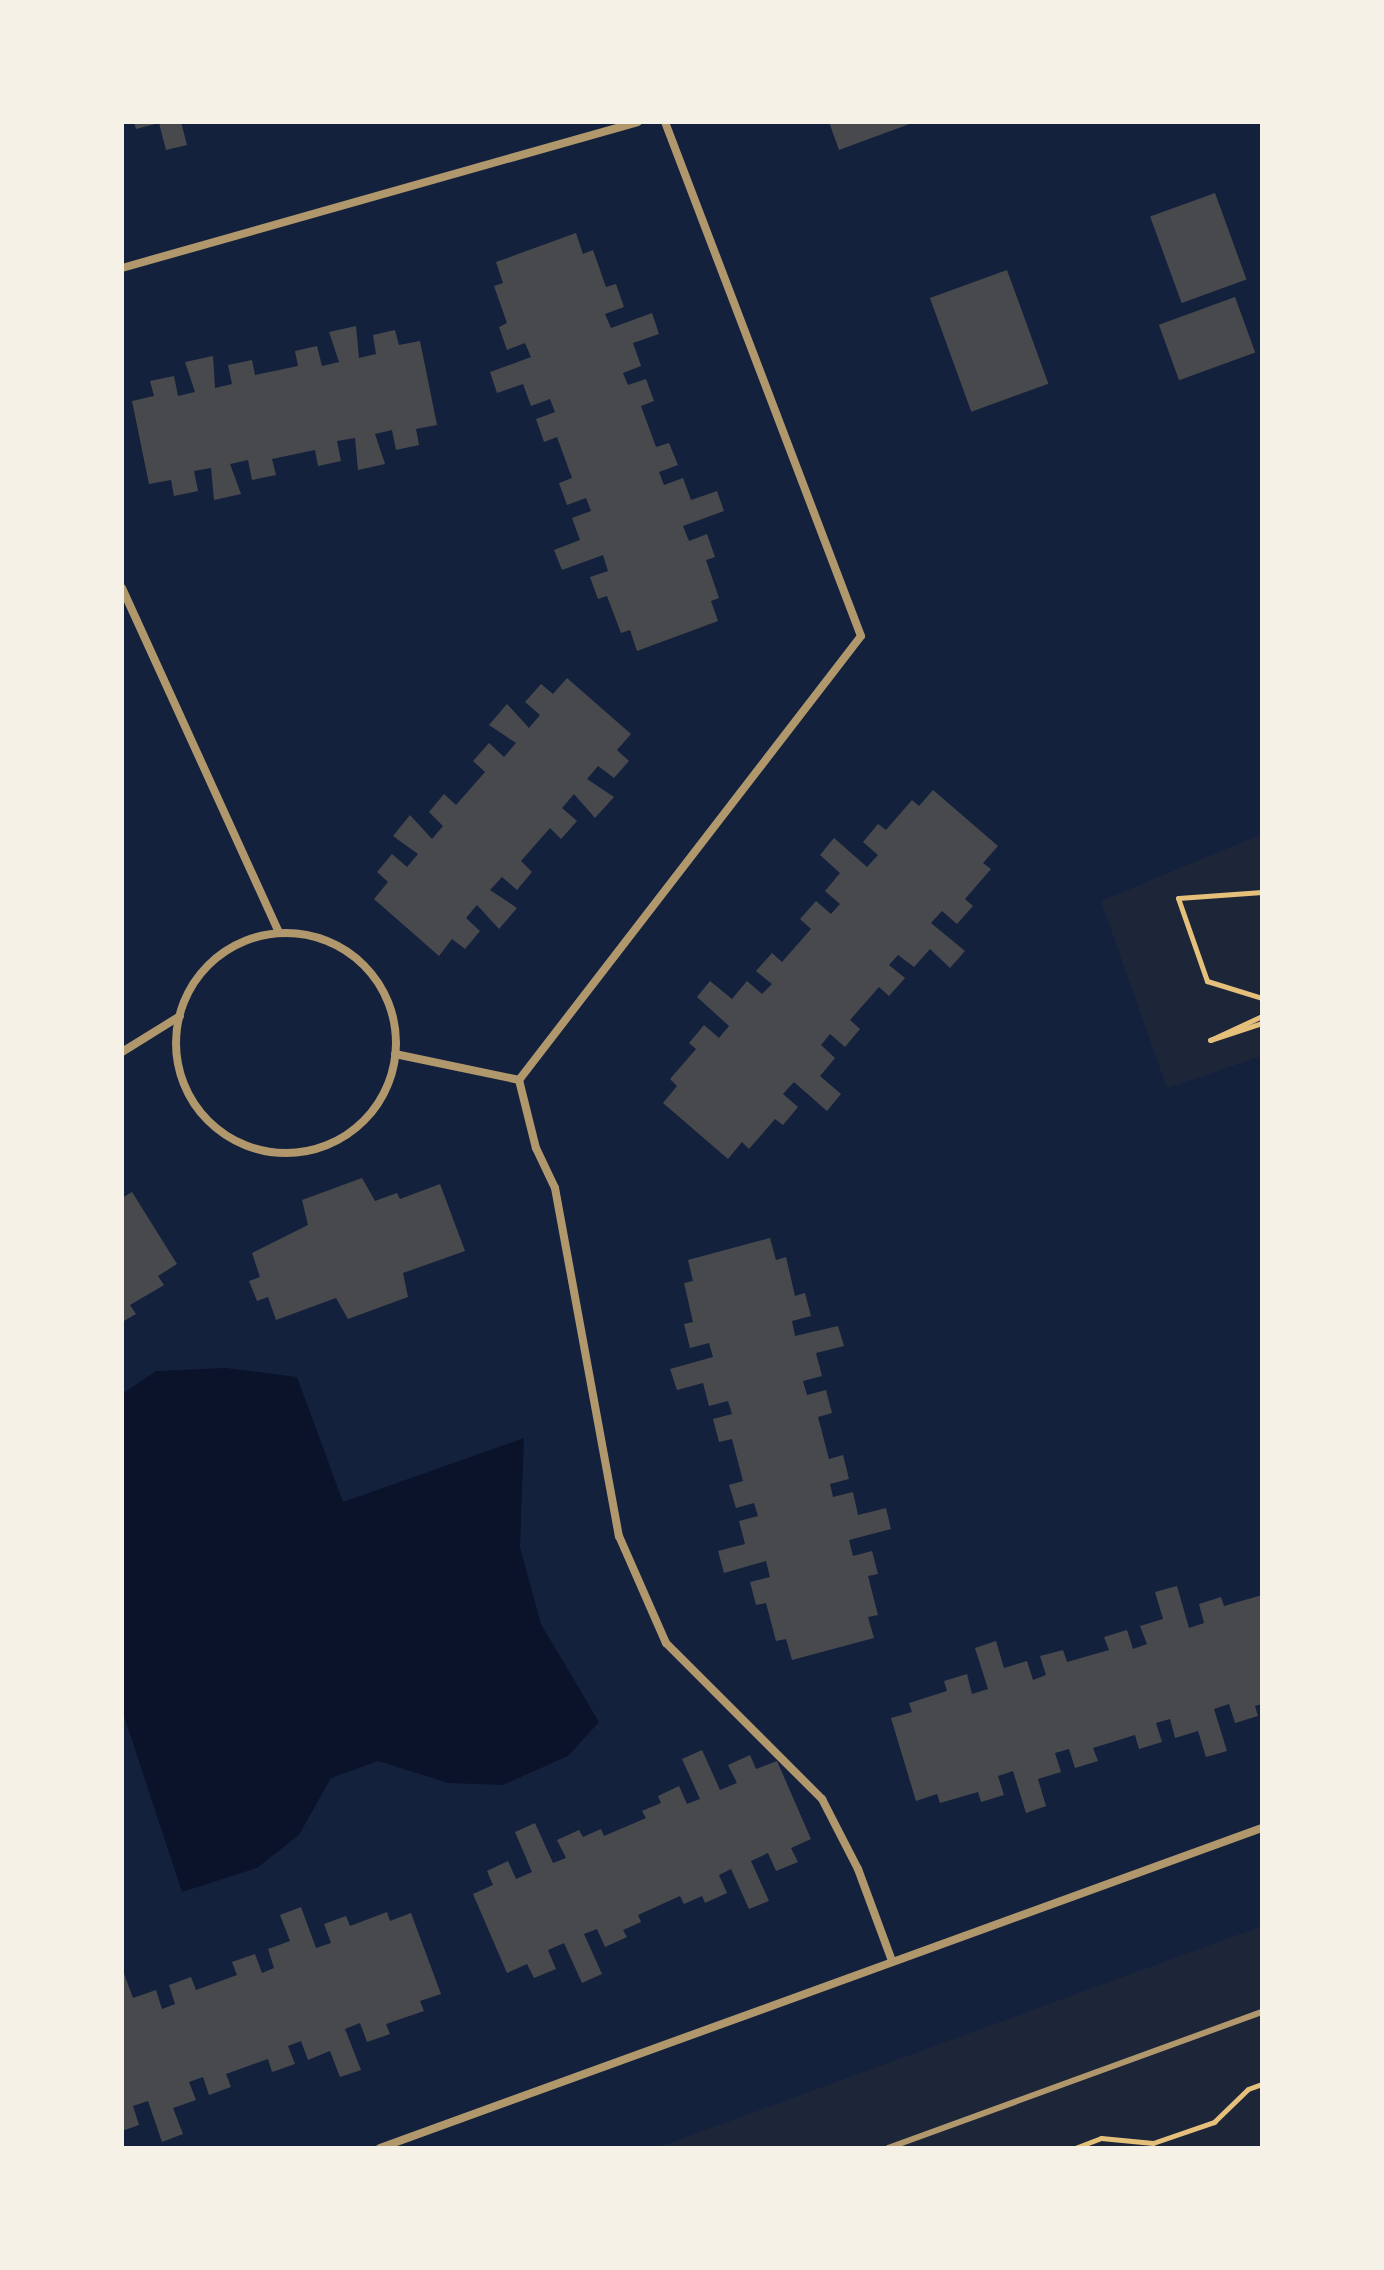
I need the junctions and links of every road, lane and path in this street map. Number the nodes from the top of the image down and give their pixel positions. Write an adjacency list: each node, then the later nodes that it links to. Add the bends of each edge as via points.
1 (638, 122): 3 (street)
2 (665, 122): 13 (street, via 861,636)
3 (122, 268)
4 (122, 588): 6 (street)
5 (1262, 892): 7 (path, via 1178,898 1207,981)
6 (279, 933): 8 (street, via 232,945 204,969); 12 (street, via 304,933 339,945 368,968 388,998 397,1034)
7 (1262, 998)
8 (180, 1016): 11 (street); 12 (street, via 179,1072 194,1106 219,1132 251,1149 287,1154 323,1148 355,1131 380,1104)
9 (1262, 1016): 10 (path, via 1210,1040)
10 (1262, 1023)
11 (122, 1052)
12 (395, 1054): 13 (street)
13 (519, 1080): 15 (street, via 536,1148 555,1188 619,1536 666,1643 822,1799 858,1869)
14 (1262, 1828): 15 (street)
15 (892, 1961): 18 (street)
16 (1262, 2012): 19 (lane)
17 (1262, 2084): 20 (path, via 1248,2089 1214,2122 1153,2143 1101,2138)
18 (380, 2148)
19 (888, 2148)
20 (1075, 2148)

